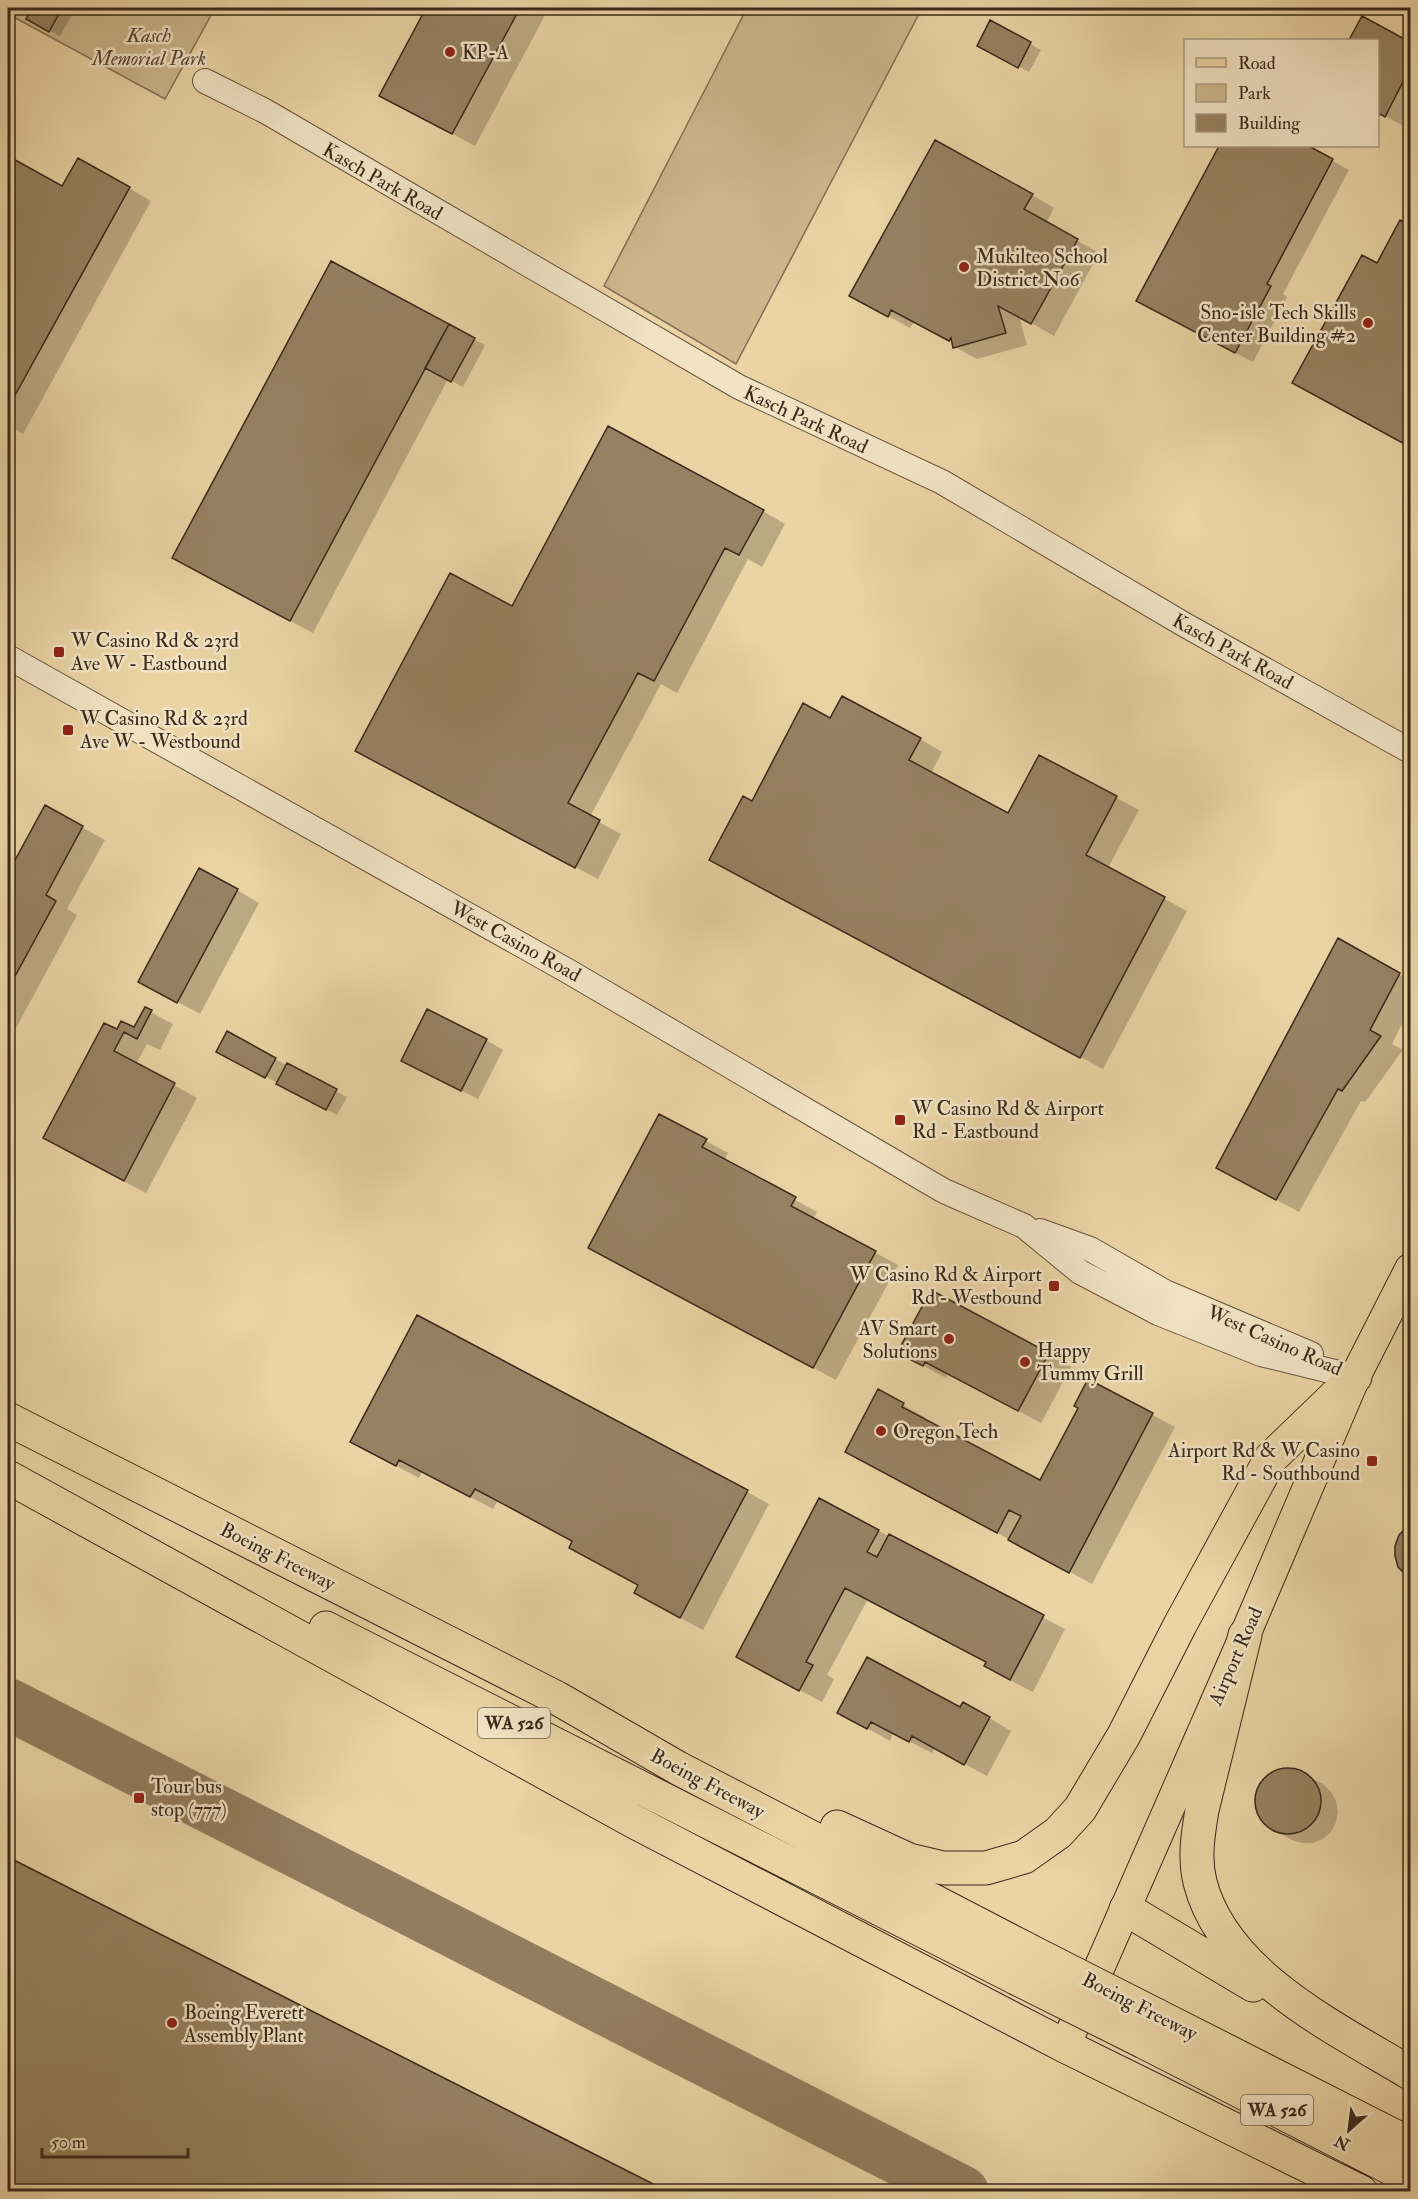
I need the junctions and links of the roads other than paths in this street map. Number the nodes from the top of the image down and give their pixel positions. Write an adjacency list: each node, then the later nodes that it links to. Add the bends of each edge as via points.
1 (205, 81): 3 (street, Kasch Park Road, via 265,111 739,387 942,482)
2 (8, 657): 5 (street, West Casino Road, via 566,970 944,1191 1090,1250 1165,1292 1326,1360)
3 (1410, 751)
4 (1410, 1269): 5 (main road, Airport Road)
5 (1355, 1377): 8 (main road, Airport Road); 9 (highway, via 1271,1458 1124,1735 1080,1809 1058,1833 1024,1857 986,1868 943,1868 909,1860)
6 (8, 1419): 9 (highway, Boeing Freeway / WA 526)
7 (8, 1476): 11 (highway, Boeing Freeway / WA 526, via 228,1578); 14 (highway, via 633,1821)
8 (1245, 1635): 10 (main road, Airport Road); 12 (highway, via 1202,1810 1199,1881 1211,1914 1226,1939 1248,1963)
9 (557, 1698): 11 (highway, Boeing Freeway / WA 526)
10 (1126, 1909): 12 (highway, via 1284,2003); 14 (main road, Airport Road)
11 (1022, 1964): 13 (highway, Boeing Freeway / WA 526, bridge)
12 (1317, 2017): 15 (highway)
13 (1150, 2028): 16 (highway, Boeing Freeway / WA 526); 17 (highway, Boeing Freeway / WA 526)
14 (1065, 2046): 18 (highway)
15 (1410, 2073)
16 (1410, 2144)
17 (1410, 2178)
18 (1360, 2192)

